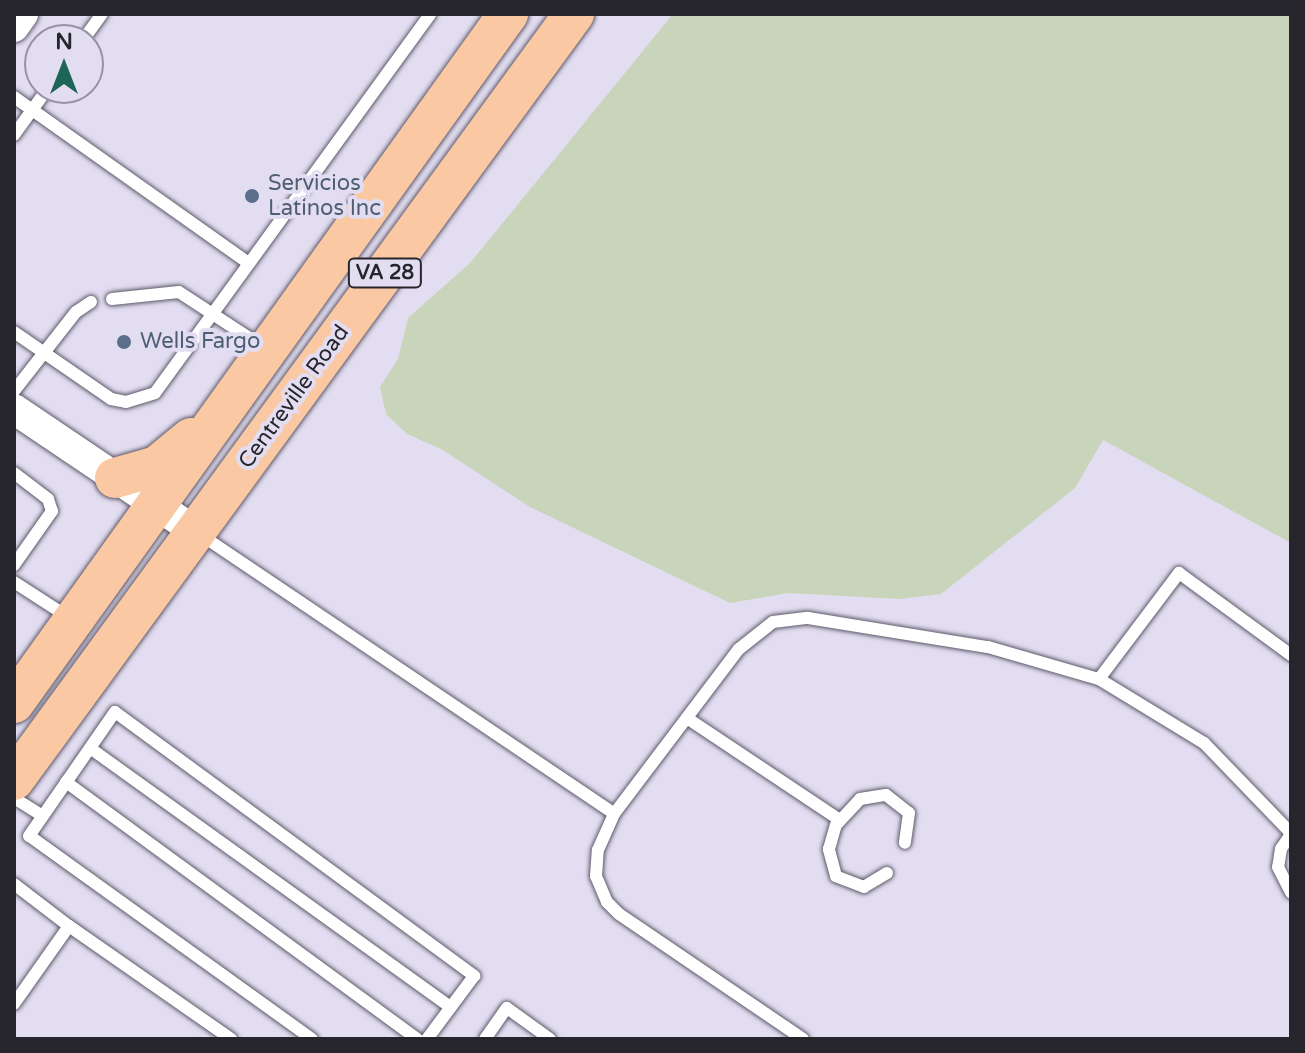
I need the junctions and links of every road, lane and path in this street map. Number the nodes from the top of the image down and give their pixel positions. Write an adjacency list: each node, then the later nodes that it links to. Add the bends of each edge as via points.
1 (23, 14): 5 (street)
2 (430, 14): 10 (lane)
3 (508, 14): 15 (highway, VA 28)
4 (574, 14): 23 (highway, Centreville Road / VA 28)
5 (14, 27)
6 (14, 97): 8 (lane)
7 (37, 104): 8 (lane)
8 (33, 110): 9 (lane); 10 (lane)
9 (14, 135)
10 (247, 262): 13 (lane)
11 (112, 299): 13 (lane, via 179,292)
12 (91, 302): 16 (lane, via 76,312)
13 (212, 311): 15 (lane); 16 (lane, via 155,393 141,400 111,399)
14 (14, 332): 16 (lane)
15 (269, 351): 18 (highway, VA 28)
16 (44, 352): 17 (lane)
17 (14, 391)
18 (230, 404): 21 (highway, via 157,466); 22 (highway, VA 28)
19 (14, 409): 21 (street)
20 (14, 473): 24 (lane, via 48,499 52,511)
21 (115, 478): 22 (street)
22 (157, 506): 23 (street); 26 (highway, VA 28)
23 (195, 531): 32 (highway, Centreville Road / VA 28); 35 (lane)
24 (14, 565)
25 (14, 582): 26 (lane)
26 (74, 621): 29 (highway, VA 28)
27 (1291, 655): 28 (lane, via 1179,573)
28 (1099, 679): 30 (lane, via 988,647 794,617 756,631); 38 (lane, via 1204,743)
29 (14, 703)
30 (687, 718): 35 (lane); 37 (lane)
31 (90, 748): 33 (lane); 45 (lane); 45 (lane, via 115,712 474,976)
32 (14, 780)
33 (66, 782): 36 (lane); 48 (lane)
34 (14, 798): 36 (lane)
35 (614, 814): 52 (lane, via 595,863 607,902)
36 (43, 816): 47 (lane, via 29,836)
37 (840, 820): 39 (lane, via 867,796 894,797 909,813); 40 (lane, via 829,849 836,876 864,887)
38 (1291, 833): 42 (lane, via 1278,867)
39 (905, 843)
40 (887, 873)
41 (14, 884): 43 (lane)
42 (1291, 893)
43 (69, 926): 44 (lane); 46 (lane)
44 (14, 1004)
45 (451, 1007): 49 (lane)
46 (231, 1039)
47 (312, 1039)
48 (417, 1039)
49 (427, 1039)
50 (485, 1039): 51 (lane, via 507,1008)
51 (550, 1039)
52 (803, 1039)

